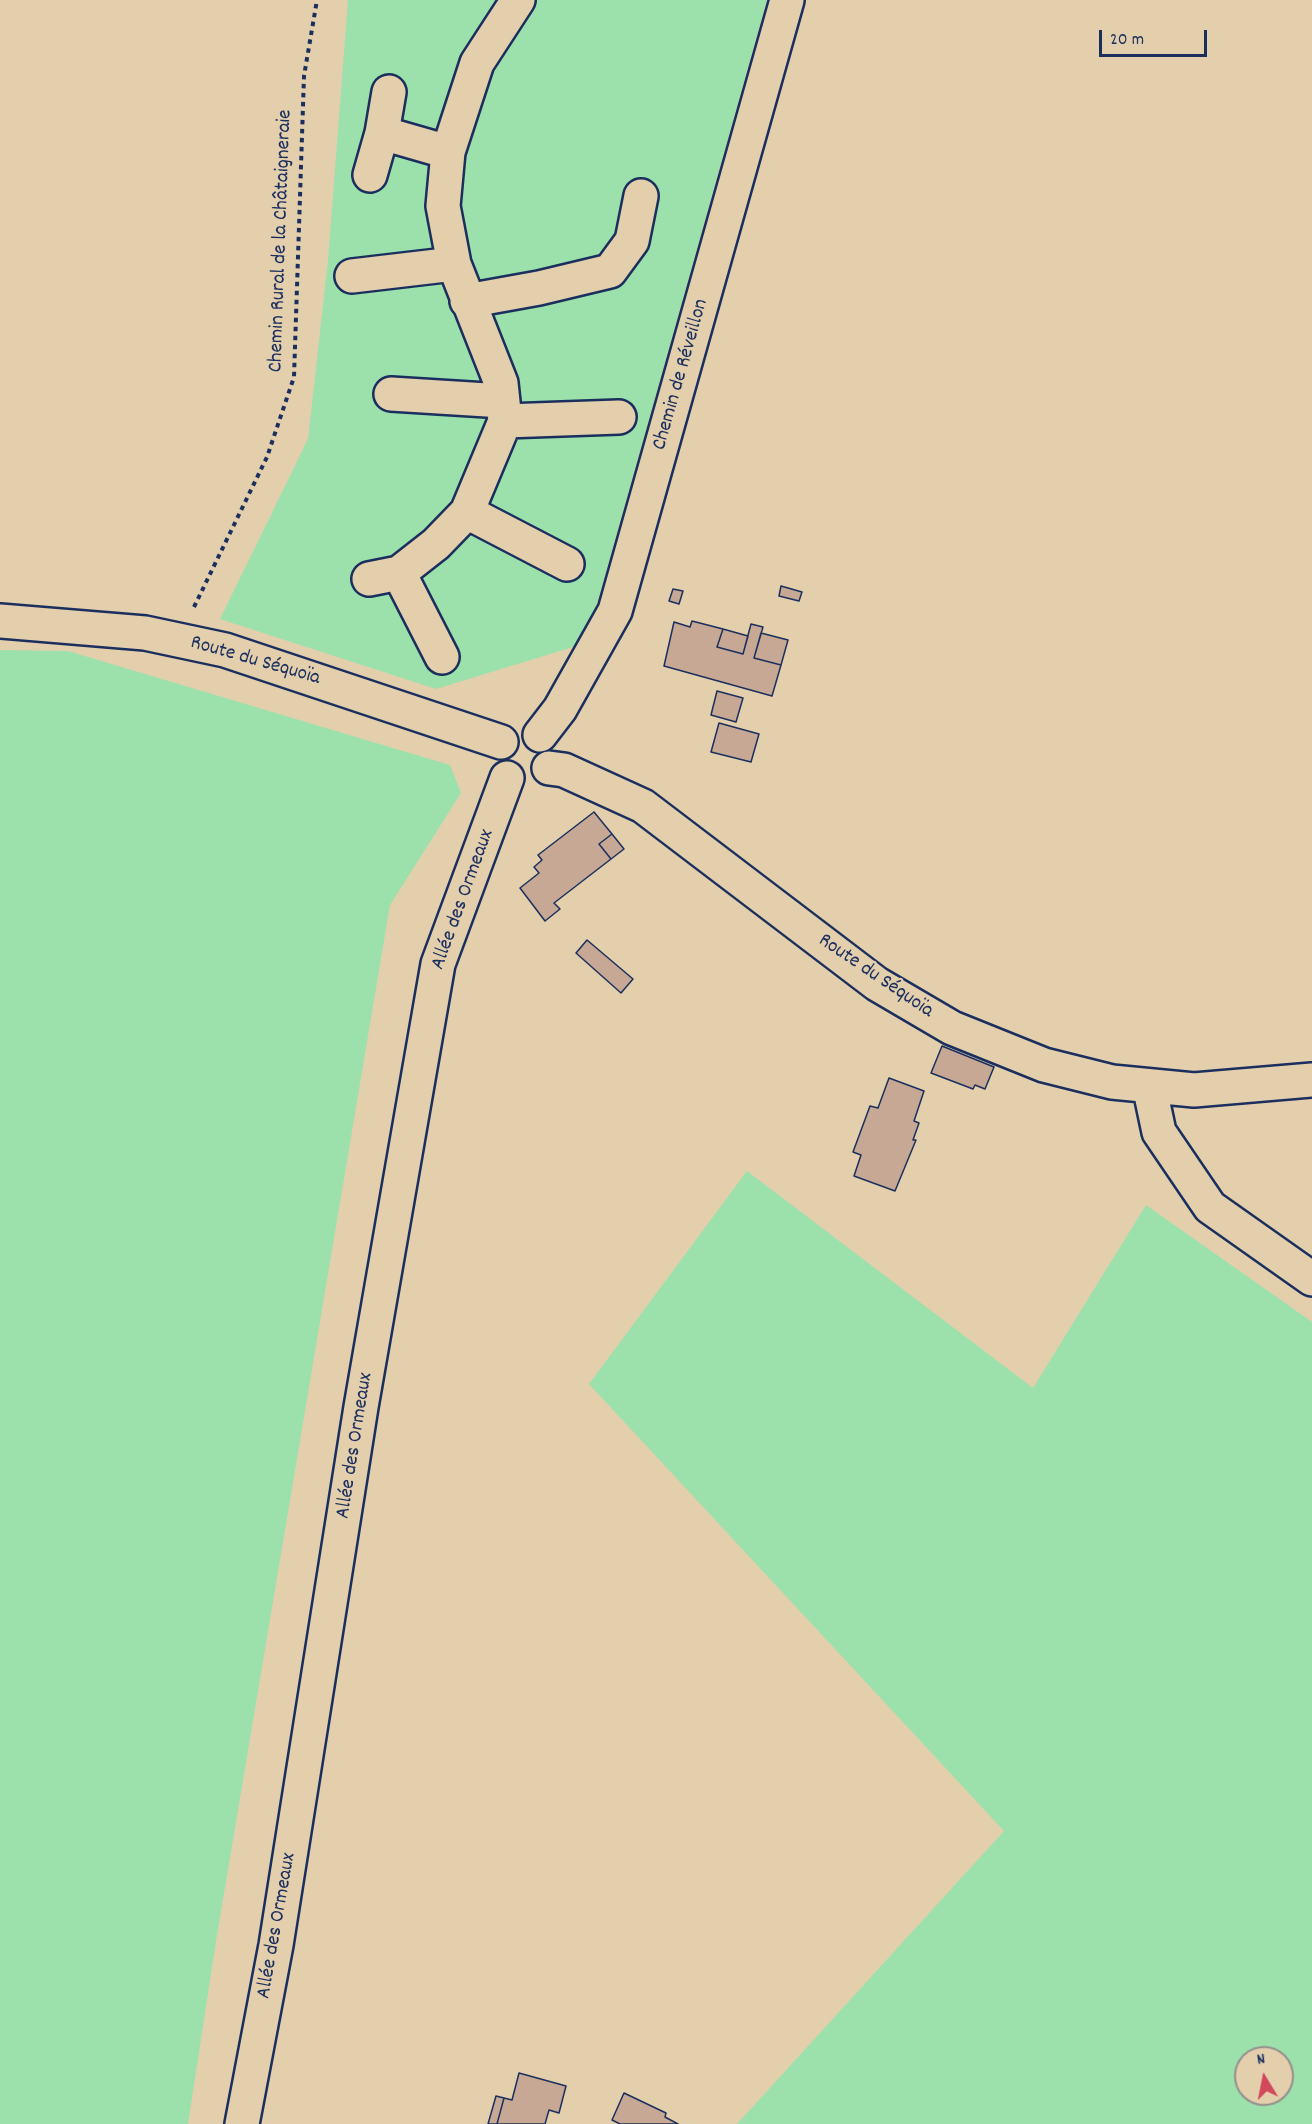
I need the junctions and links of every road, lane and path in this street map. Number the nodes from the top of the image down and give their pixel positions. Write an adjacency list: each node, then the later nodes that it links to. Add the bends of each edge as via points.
1 (317, 0): 18 (path, Chemin Rural de la Châtaigneraie, via 304,76 294,377 267,457)
2 (518, 0): 6 (street, via 477,63)
3 (788, 0): 20 (street, Chemin de Réveillon, via 615,610 560,709)
4 (389, 92): 5 (street)
5 (382, 133): 6 (street); 7 (street)
6 (448, 152): 9 (street, via 443,206)
7 (370, 174)
8 (641, 196): 11 (street, via 632,241 610,271)
9 (454, 264): 10 (street); 11 (street)
10 (352, 276)
11 (467, 301): 13 (street, via 501,383)
12 (391, 394): 13 (street)
13 (504, 411): 14 (street); 15 (street)
14 (619, 417)
15 (467, 512): 16 (street); 19 (street, via 436,544 384,576)
16 (567, 564)
17 (0, 621): 18 (street, Route du Séquoïa, via 145,633)
18 (178, 640): 21 (street, Route du Séquoïa, via 225,650)
19 (442, 657)
20 (540, 735): 21 (street, via 524,730); 22 (street, via 551,754)
21 (501, 742): 23 (street, via 497,761)
22 (549, 768): 23 (street, via 535,782 526,784); 25 (street, Route du Séquoïa, via 564,770 643,806 877,984 952,1028 1044,1065 1113,1082)
23 (507, 778): 27 (street, Allée des Ormeaux, via 438,964 361,1407 276,1944)
24 (1312, 1080): 25 (street, Route du Séquoïa, via 1194,1090)
25 (1153, 1086): 26 (street, via 1159,1132 1210,1207)
26 (1312, 1279)
27 (242, 2124)

